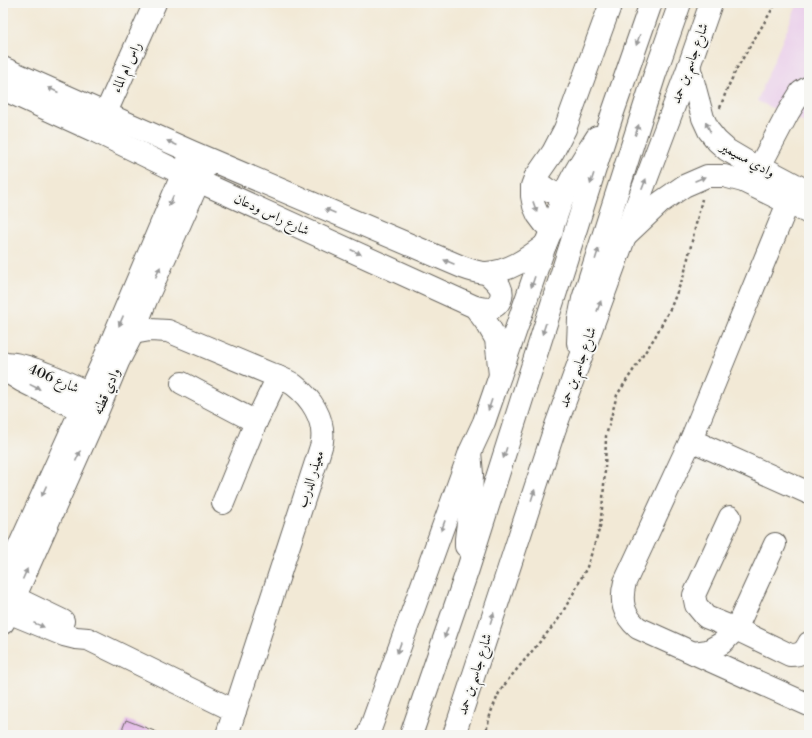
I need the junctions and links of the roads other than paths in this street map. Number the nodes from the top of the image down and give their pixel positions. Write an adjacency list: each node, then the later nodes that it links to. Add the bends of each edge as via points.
1 (155, 3): 11 (street, راس ام الماء)
2 (611, 3): 15 (street, via 565,129 553,152)
3 (651, 3): 10 (street, one-way to 10)
4 (680, 3): 27 (street, one-way to 4, via 578,332 583,299)
5 (710, 3): 6 (street, شارع جاسم بن حمد)
6 (688, 66): 13 (street, وادي مسيمير, one-way to 6, via 749,163 717,142 703,118); 20 (street, شارع جاسم بن حمد, one-way to 6)
7 (3, 68): 11 (street, شارع راس ودعان, one-way to 7)
8 (809, 87): 13 (street, via 801,92)
9 (3, 89): 11 (street, شارع راس ودعان)
10 (612, 115): 17 (street, via 584,156); 41 (street, one-way to 41)
11 (101, 123): 12 (street, شارع راس ودعان, one-way to 11); 14 (street, شارع راس ودعان)
12 (200, 156): 14 (street, وادي قطنه); 22 (street, شارع راس ودعان, one-way to 12, via 462,267)
13 (760, 166): 16 (street, وادي مسيمير)
14 (191, 177): 23 (street, وادي قطنه, one-way to 14); 24 (street, شارع راس ودعان, one-way to 24); 33 (street, وادي قطنه, one-way to 33, via 106,357)
15 (534, 178): 17 (street, via 544,188); 21 (street, one-way to 21, via 534,206)
16 (809, 192)
17 (564, 196): 21 (street)
18 (788, 204): 19 (street, وادي مسيمير); 20 (street, وادي مسيمير, one-way to 18, via 661,202 684,186 707,176 724,176 743,181); 35 (street)
19 (809, 213)
20 (625, 236): 27 (street, شارع جاسم بن حمد, one-way to 20)
21 (549, 238): 22 (street, شارع راس ودعان, via 521,262); 30 (street, one-way to 30)
22 (487, 273): 24 (street, via 499,286 501,297 496,306 491,308)
23 (146, 300): 25 (street, معيذر الدرب, via 154,317); 26 (street, وادي قطنه)
24 (475, 307): 30 (street, شارع راس ودعان, via 496,339)
25 (168, 331): 26 (street, معيذر الدرب, via 150,330); 31 (street, معيذر الدرب)
26 (133, 333): 33 (street, وادي قطنه)
27 (580, 360): 51 (street, شارع جاسم بن حمد, one-way to 27, via 554,431)
28 (3, 363): 33 (street, شارع 406, via 27,366)
29 (3, 366): 33 (street, شارع 406, one-way to 33, via 22,381)
30 (500, 374): 36 (street, one-way to 36, via 484,422)
31 (278, 377): 34 (street); 47 (street, معيذر الدرب, via 294,385 317,411 323,430 322,441)
32 (182, 383): 34 (street)
33 (92, 405): 42 (street, وادي قطنه)
34 (256, 422): 38 (street)
35 (691, 440): 37 (street); 45 (street, via 625,582 622,599 627,615 638,628)
36 (470, 452): 41 (street, via 471,498 466,539); 49 (street, one-way to 49)
37 (809, 493)
38 (223, 503)
39 (730, 517): 43 (street, via 694,595 696,605 706,617)
40 (775, 544): 43 (street)
41 (468, 569): 50 (street, one-way to 50)
42 (6, 603): 47 (street, via 76,628 88,639)
43 (736, 629): 44 (street, via 790,655 797,655 806,650); 45 (street, via 722,643 708,651)
44 (809, 643)
45 (694, 653): 46 (street)
46 (809, 705)
47 (235, 711): 48 (street, معيذر الدرب)
48 (227, 735)
49 (368, 735)
50 (411, 735)
51 (454, 735)

